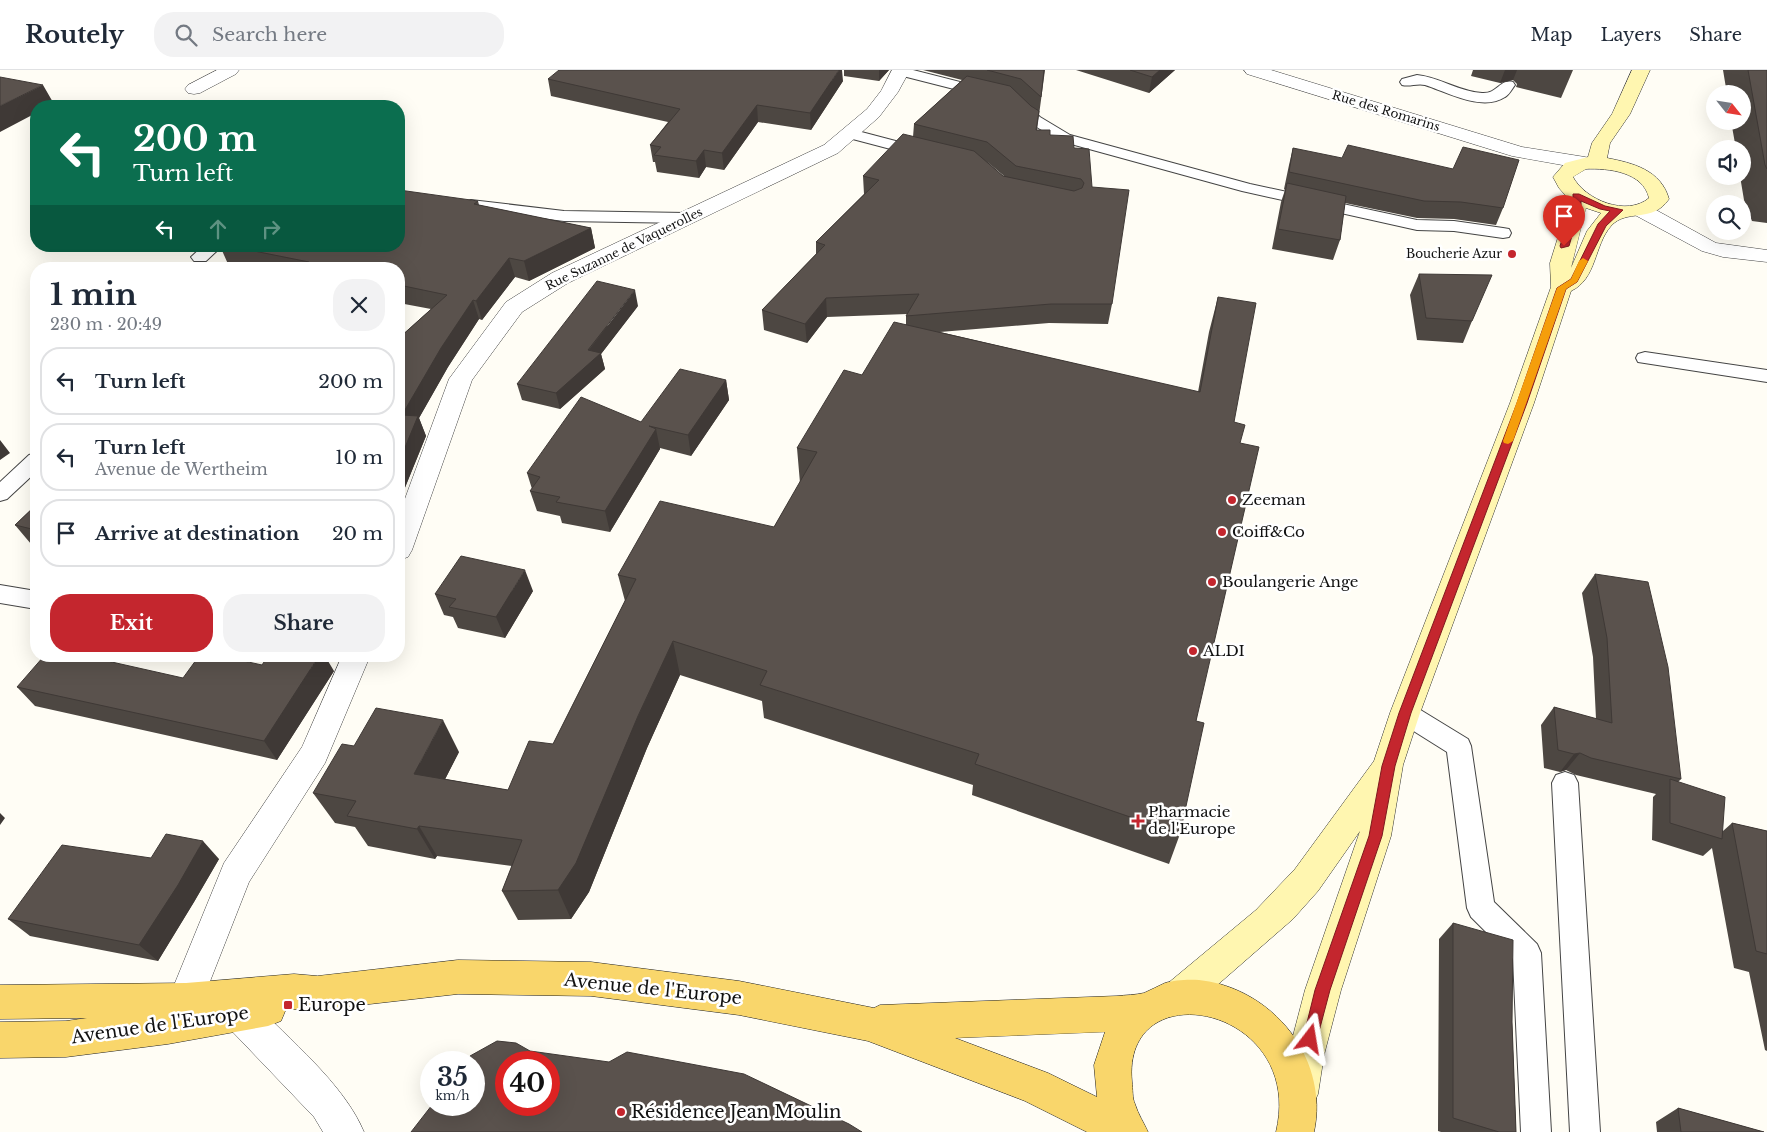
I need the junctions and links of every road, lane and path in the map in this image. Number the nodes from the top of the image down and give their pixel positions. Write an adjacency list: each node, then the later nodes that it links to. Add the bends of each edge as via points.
1 (230, 70): 7 (street)
2 (900, 70): 9 (street, Rue Suzanne de Vaquerolles, via 873,113); 22 (lane, via 1014,100 1035,120 1064,138 1248,188 1417,225)
3 (1253, 70): 10 (street, Rue des Romarins)
4 (1641, 70): 8 (street)
5 (1407, 82): 6 (lane, via 1417,79 1488,98 1499,96)
6 (1508, 85)
7 (194, 89)
8 (1622, 114): 12 (street, via 1600,143); 13 (street)
9 (850, 134): 11 (lane); 21 (street, Rue Suzanne de Vaquerolles, via 831,149)
10 (1519, 152): 12 (street, Rue des Romarins); 14 (street, Rue des Romarins)
11 (935, 155)
12 (1590, 163): 13 (street); 14 (street, via 1574,166)
13 (1629, 169): 16 (street, via 1653,183 1659,191)
14 (1563, 177): 15 (street)
15 (1576, 196): 18 (street, via 1603,208); 27 (street, via 1577,205 1558,275)
16 (1659, 199): 19 (street, via 1650,208); 20 (street)
17 (455, 203): 21 (lane, via 564,216)
18 (1619, 210): 19 (street); 27 (street, via 1602,224 1574,280)
19 (1640, 210): 25 (street, via 1711,248)
20 (1685, 214)
21 (686, 218): 32 (street, Rue Suzanne de Vaquerolles, via 560,278 514,307 461,379)
22 (1503, 233)
23 (1734, 240): 25 (street)
24 (206, 252): 26 (lane)
25 (1763, 255)
26 (200, 257)
27 (1562, 288): 36 (street)
28 (1645, 358): 29 (lane)
29 (1767, 376)
30 (30, 466): 31 (lane)
31 (0, 494)
32 (405, 533)
33 (0, 594): 34 (lane)
34 (30, 599)
35 (353, 662): 41 (street, via 314,754 236,874)
36 (1405, 713): 37 (street); 50 (lane, via 1459,746 1481,908 1527,953)
37 (1388, 766): 40 (street, via 1293,896); 47 (street, via 1375,836 1322,990 1306,1055)
38 (1565, 782): 51 (lane)
39 (317, 992): 41 (main road, Avenue de l'Europe); 44 (main road, Avenue de l'Europe, via 288,1005); 45 (main road, Avenue de l'Europe, via 458,978 591,979 739,998)
40 (1178, 996): 43 (main road); 47 (main road, via 1204,996 1231,1004 1256,1020 1276,1040 1292,1066)
41 (186, 1000): 42 (main road, Avenue de l'Europe)
42 (0, 1002)
43 (1143, 1010): 45 (main road, Avenue de l'Europe, via 1117,1014); 49 (main road, via 1125,1028 1115,1051 1112,1078 1116,1106)
44 (240, 1014): 46 (main road, Avenue de l'Europe, via 66,1039); 48 (street, via 327,1104)
45 (868, 1023): 49 (main road, Avenue de l'Europe, via 1036,1086)
46 (0, 1040)
47 (1301, 1119)
48 (345, 1132)
49 (1128, 1132)
50 (1536, 1132)
51 (1585, 1132)

